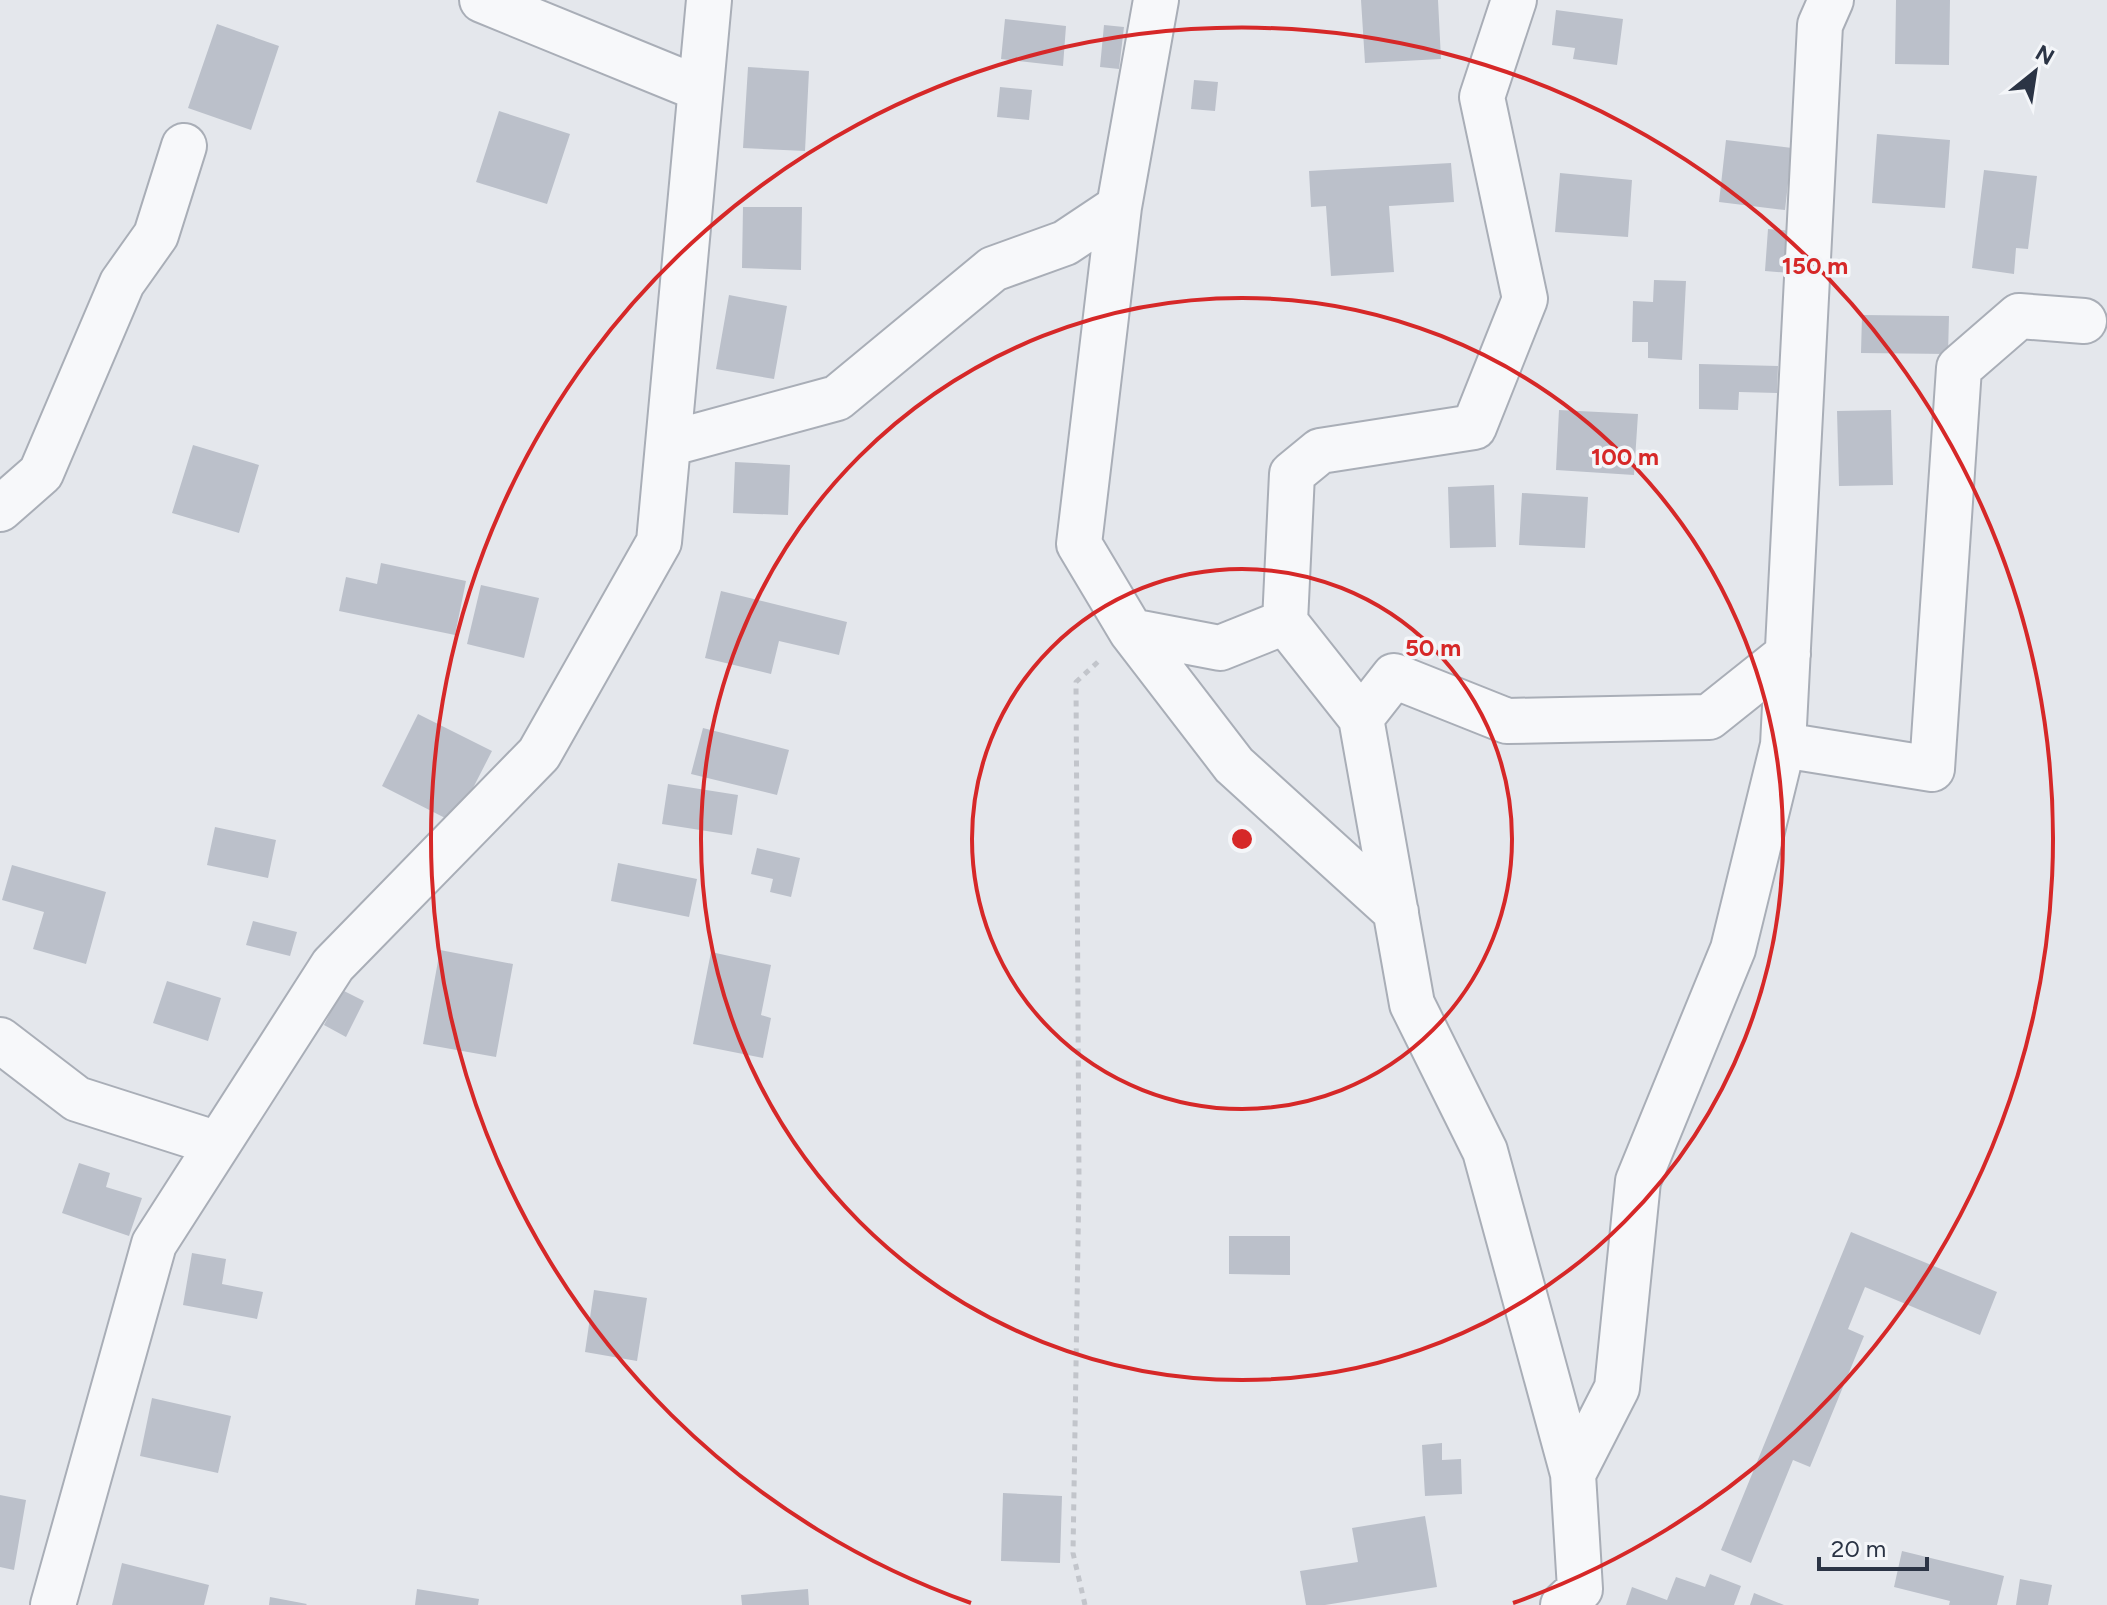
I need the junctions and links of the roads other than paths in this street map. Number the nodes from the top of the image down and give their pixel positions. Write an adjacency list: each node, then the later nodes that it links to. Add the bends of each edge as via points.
1 (482, 0): 6 (street)
2 (709, 0): 6 (street)
3 (1156, 0): 8 (street)
4 (1514, 0): 12 (street, via 1482,97 1525,299 1474,427 1320,451 1292,474)
5 (1831, 0): 14 (street, via 1820,25)
6 (700, 89): 10 (street)
7 (184, 146): 11 (street, via 156,235 122,283 41,473)
8 (1119, 207): 10 (street, via 1065,243 993,269 837,398); 13 (street, via 1079,544)
9 (2084, 321): 16 (street, via 2019,316 1959,368 1932,769)
10 (668, 444): 19 (street, via 659,542 539,754 333,965)
11 (0, 509)
12 (1285, 622): 13 (street, via 1220,648); 15 (street)
13 (1131, 631): 17 (street, via 1234,765)
14 (1788, 654): 15 (street, via 1709,717 1507,721 1394,676); 16 (street)
15 (1361, 718): 17 (street)
16 (1783, 745): 20 (street, via 1733,949 1638,1181 1617,1388)
17 (1396, 912): 20 (street, via 1412,1004 1485,1151)
18 (0, 1040): 19 (street, via 77,1099)
19 (218, 1144): 21 (street, via 154,1244)
20 (1573, 1474): 22 (street, via 1580,1589)
21 (53, 1605)
22 (1563, 1605)

